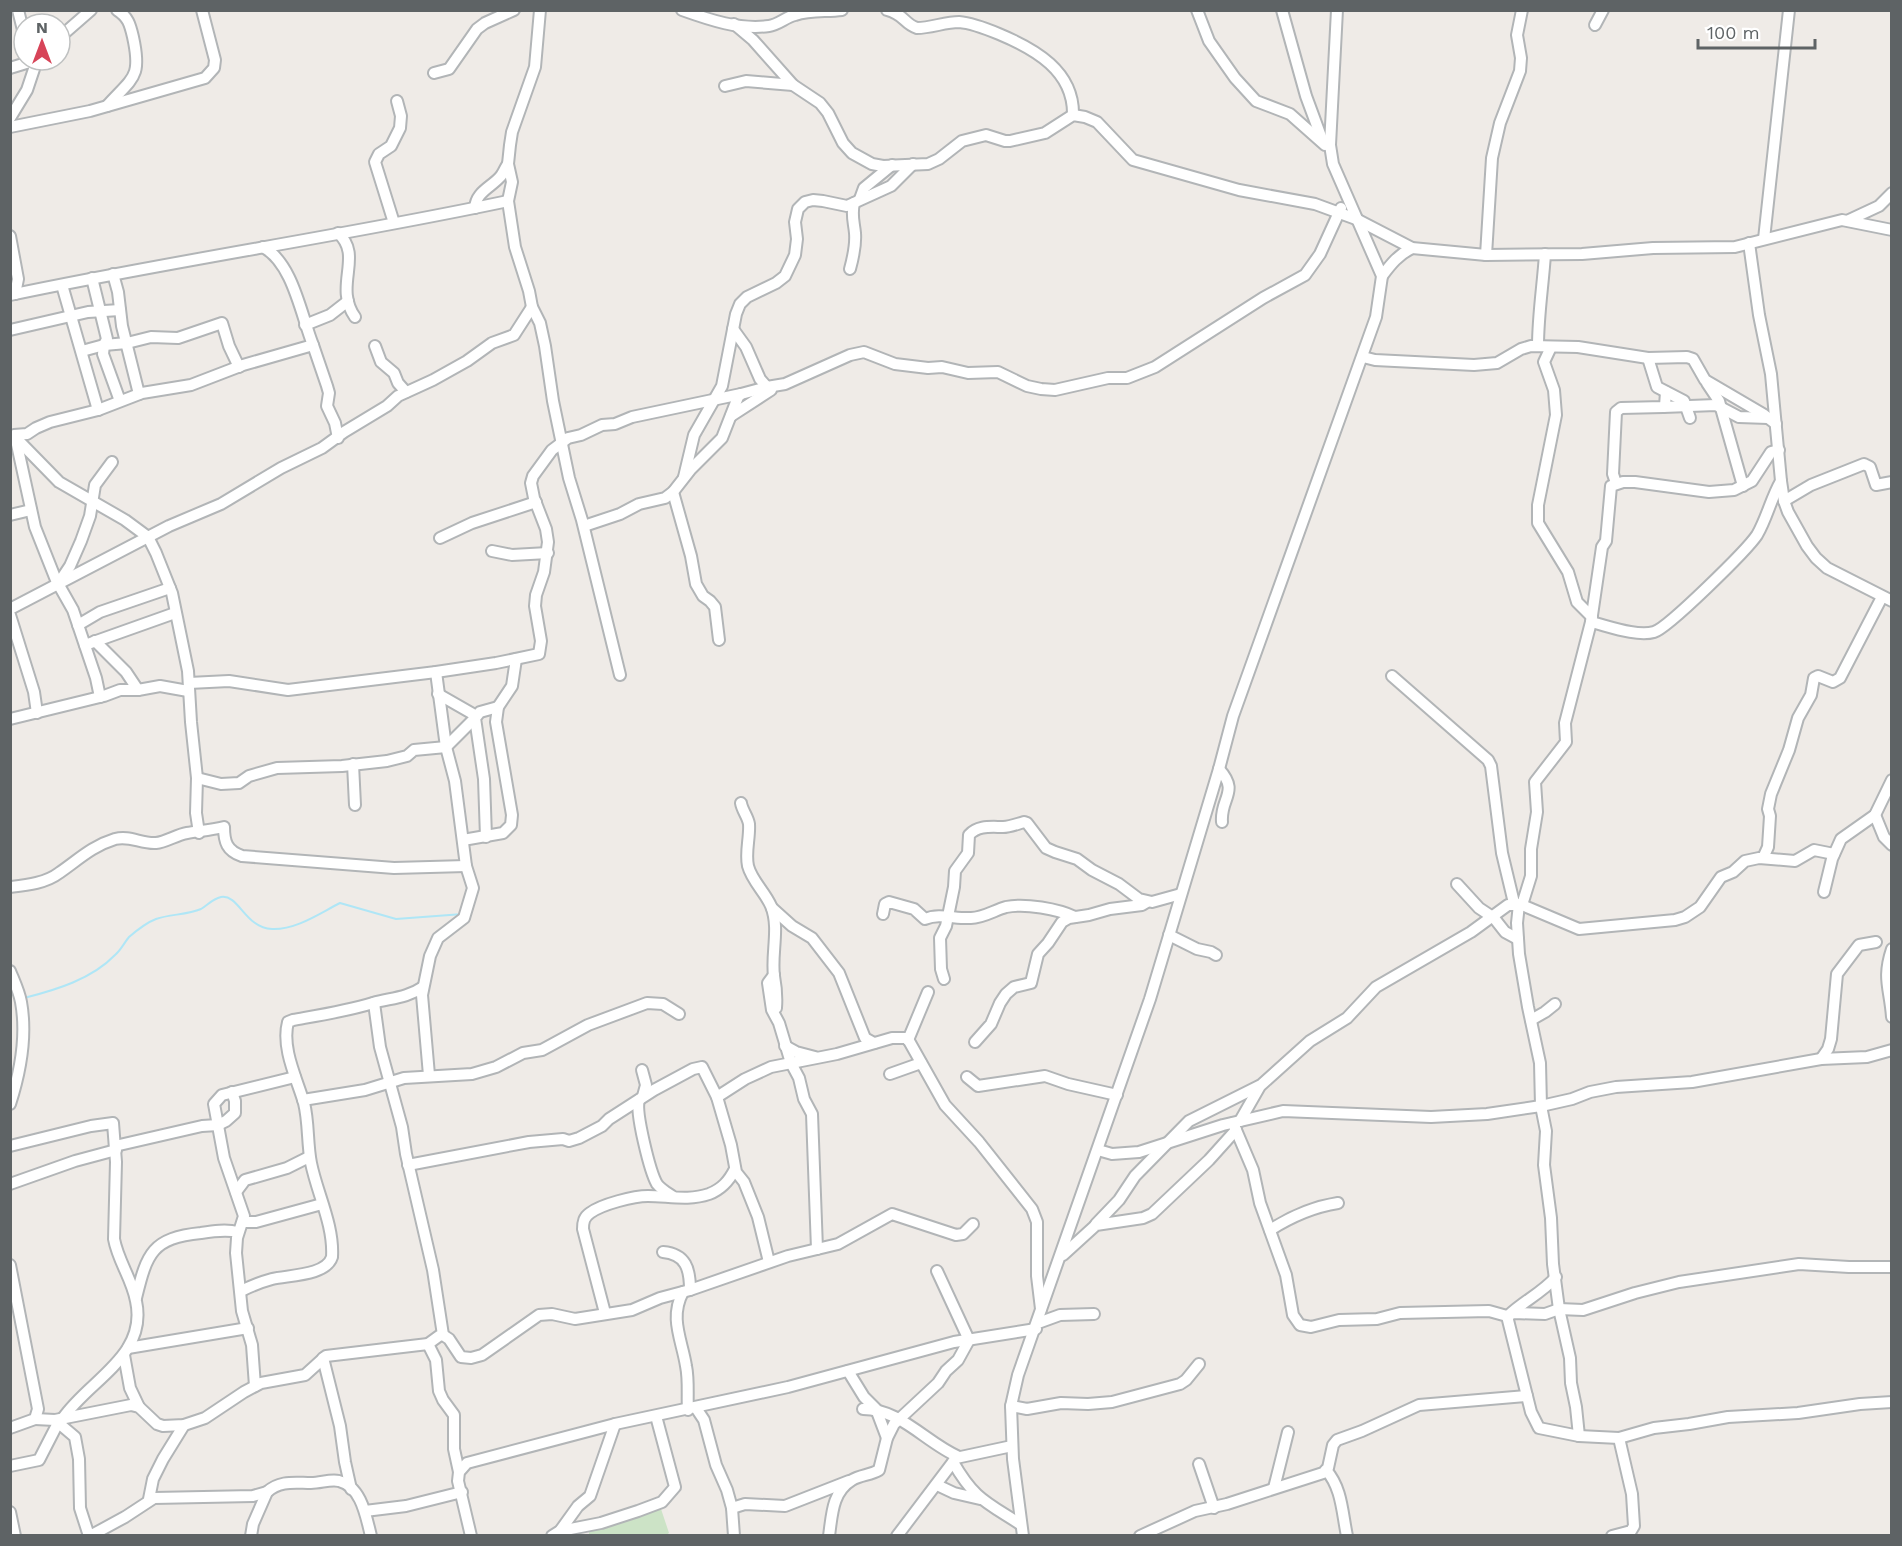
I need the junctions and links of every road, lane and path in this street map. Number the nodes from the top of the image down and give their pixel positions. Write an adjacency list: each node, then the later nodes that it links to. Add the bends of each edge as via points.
1 (91, 10): 17 (street)
2 (117, 10): 23 (street, via 129,22 137,67)
3 (202, 10): 23 (street, via 215,60 211,73)
4 (514, 10): 19 (street, via 481,25 449,69)
5 (540, 10): 29 (street, via 536,66 512,132)
6 (682, 10): 15 (street)
7 (842, 10): 15 (street, via 799,14 769,26)
8 (887, 10): 24 (street, via 900,14 917,28 962,22 1030,49 1062,76 1072,99)
9 (1197, 10): 27 (street, via 1209,41 1256,101 1290,114)
10 (1282, 10): 27 (street, via 1306,96)
11 (1337, 10): 28 (street)
12 (1522, 10): 49 (street, via 1517,35 1520,71 1500,123 1492,158)
13 (1603, 10): 16 (street)
14 (1789, 10): 44 (street)
15 (734, 24): 20 (street)
16 (1595, 25)
17 (72, 27)
18 (30, 72): 25 (street, via 27,90)
19 (434, 73)
20 (793, 85): 21 (street, via 746,81); 31 (street, via 828,112 852,153 872,164)
21 (725, 86)
22 (397, 101): 40 (street, via 400,128 391,146 375,162)
23 (107, 106): 26 (street)
24 (1072, 115): 30 (street, via 1046,133 1005,141 993,136 976,137 962,141 928,164); 37 (street, via 1097,122 1133,160)
25 (10, 118)
26 (10, 127)
27 (1325, 145): 28 (street)
28 (1331, 155): 33 (street)
29 (508, 164): 34 (street, via 512,182); 36 (street, via 501,177 476,200)
30 (913, 164): 31 (street); 35 (street, via 891,186)
31 (892, 165): 35 (street, via 864,188)
32 (1892, 193): 39 (street, via 1880,206)
33 (1345, 195): 37 (street); 38 (street)
34 (508, 201): 36 (street); 57 (street, via 515,247)
35 (857, 201): 50 (street, via 851,217 855,245); 63 (street, via 847,206 813,200 798,209 791,266 776,283 740,304)
36 (475, 208): 40 (street)
37 (1339, 213): 38 (street); 76 (street, via 1320,254 1305,275 1155,366 1127,378 1041,389 998,372 968,373 895,364 864,352)
38 (1356, 219): 47 (street); 52 (street)
39 (1849, 220): 41 (street); 44 (street)
40 (394, 223): 42 (street)
41 (1892, 230)
42 (338, 233): 46 (street); 56 (street, via 349,250)
43 (10, 236): 55 (street, via 18,279)
44 (1764, 239): 45 (street)
45 (1749, 243): 48 (street, via 1735,247); 89 (street, via 1771,374)
46 (263, 247): 51 (street); 62 (street, via 275,255 282,267)
47 (1412, 248): 49 (street); 52 (street, via 1393,261)
48 (1545, 254): 49 (street); 69 (street)
49 (1486, 255)
50 (850, 269)
51 (113, 274): 53 (street); 59 (street)
52 (1382, 276): 72 (street, via 1376,317)
53 (92, 278): 54 (street); 58 (street)
54 (62, 285): 55 (street); 61 (street)
55 (13, 295)
56 (348, 301): 60 (street); 62 (street, via 330,315)
57 (532, 307): 77 (street, via 514,335 492,343); 92 (street, via 545,346)
58 (100, 310): 59 (street); 61 (street); 66 (street, via 107,339)
59 (120, 310): 65 (street)
60 (354, 316)
61 (70, 317): 64 (street); 71 (street)
62 (305, 325): 67 (street)
63 (733, 329): 76 (street, via 760,379); 81 (street, via 722,386)
64 (10, 330)
65 (127, 343): 66 (street); 74 (street, via 156,336 178,338 222,323); 79 (street)
66 (104, 345): 71 (street); 82 (street, via 103,354)
67 (313, 345): 74 (street); 91 (street)
68 (375, 346): 77 (street, via 381,362)
69 (1538, 346): 70 (street); 72 (street, via 1526,346 1497,363 1474,365)
70 (1551, 347): 73 (street, via 1578,347); 117 (street, via 1544,362 1554,390 1556,415 1537,519 1568,572 1577,602)
71 (82, 351): 86 (street)
72 (1363, 357): 135 (street, via 1233,716)
73 (1648, 358): 75 (street, via 1693,359); 78 (street, via 1657,387)
74 (238, 367): 79 (street, via 181,387)
75 (1705, 380): 85 (street); 89 (street)
76 (772, 386): 80 (street); 87 (street)
77 (406, 392): 91 (street)
78 (1666, 392): 83 (street); 84 (street, via 1684,401)
79 (139, 394): 82 (street)
80 (741, 394): 81 (street); 87 (street)
81 (715, 398): 92 (street, via 602,425); 95 (street, via 694,435)
82 (120, 401): 86 (street)
83 (1663, 407): 84 (street); 98 (street, via 1622,408 1616,412 1612,474)
84 (1686, 407): 85 (street); 88 (street)
85 (1721, 407): 89 (street, via 1739,417); 99 (street)
86 (98, 410): 90 (street)
87 (731, 416): 95 (street, via 722,438)
88 (1690, 418)
89 (1772, 421): 93 (street)
90 (13, 435): 101 (street, via 59,482); 104 (street)
91 (338, 438): 107 (street, via 221,504)
92 (561, 442): 103 (street, via 533,476 531,490); 106 (street)
93 (1779, 450): 96 (street); 99 (street, via 1771,452 1757,475)
94 (112, 462): 101 (street, via 96,485)
95 (684, 477): 100 (street)
96 (1781, 481): 102 (street); 117 (street, via 1756,536 1682,612 1654,632 1628,631)
97 (1892, 482): 102 (street, via 1876,485 1870,467 1864,464 1811,484)
98 (1616, 483): 99 (street, via 1718,492); 117 (street, via 1609,490 1608,527)
99 (1743, 486)
100 (674, 492): 106 (street); 119 (street, via 696,584 715,607)
101 (93, 501): 107 (street); 111 (street, via 81,541)
102 (1784, 501): 113 (street, via 1816,558 1838,575)
103 (536, 502): 108 (street); 110 (street, via 546,529)
104 (31, 510): 105 (street); 111 (street)
105 (10, 515)
106 (584, 526): 123 (street)
107 (148, 537): 111 (street); 112 (street)
108 (440, 538)
109 (492, 551): 110 (street, via 512,555)
110 (548, 553): 121 (street, via 535,606 541,650 539,654)
111 (58, 583): 114 (street); 118 (street)
112 (170, 588): 115 (street); 118 (street, via 100,612)
113 (1887, 599): 147 (street, via 1840,678 1833,682 1814,678 1812,695 1798,718 1770,794 1768,847)
114 (10, 609)
115 (175, 613): 120 (street); 125 (street)
116 (10, 615): 130 (street)
117 (1592, 620): 154 (street, via 1566,719 1566,742 1536,782 1531,876)
118 (78, 625): 120 (street)
119 (719, 640)
120 (90, 643): 126 (street, via 126,672); 128 (street)
121 (516, 659): 122 (street); 129 (street, via 512,686)
122 (436, 672): 125 (street, via 288,690 229,681); 127 (street)
123 (620, 675)
124 (1392, 676): 154 (street, via 1488,760 1502,853)
125 (188, 687): 126 (street); 136 (street)
126 (138, 690): 128 (street, via 120,690)
127 (438, 694): 131 (street); 133 (street)
128 (100, 697): 130 (street)
129 (498, 707): 131 (street, via 480,712); 143 (street, via 496,722 512,819 509,829)
130 (37, 714): 132 (street)
131 (475, 718): 133 (street); 143 (street, via 484,779)
132 (10, 719)
133 (446, 747): 134 (street, via 414,750 387,761); 144 (street)
134 (353, 764): 136 (street, via 277,768 239,783 220,784); 139 (street)
135 (1219, 769): 141 (street, via 1228,780 1230,791 1221,809); 152 (street)
136 (197, 778): 142 (street)
137 (1892, 780): 140 (street)
138 (741, 803): 155 (street, via 749,821 749,869)
139 (355, 805)
140 (1875, 815): 145 (street, via 1884,837); 146 (street, via 1845,835)
141 (1222, 822)
142 (199, 832): 148 (street, via 224,826 225,843 233,853 256,858 394,868); 150 (street, via 158,843 118,838 83,854 58,874 40,882)
143 (486, 837): 144 (street)
144 (463, 840): 148 (street)
145 (1892, 845)
146 (1834, 854): 147 (street, via 1814,850 1792,861); 151 (street)
147 (1763, 858): 154 (street, via 1745,861 1722,877 1700,907 1675,920 1579,929)
148 (466, 866): 167 (street, via 473,888 464,918 438,938 432,948)
149 (1457, 884): 159 (street)
150 (10, 887)
151 (1824, 892)
152 (1181, 894): 153 (street); 160 (street)
153 (1147, 902): 157 (street, via 1077,859 1047,848 1024,822 971,832 968,853 955,871); 158 (street)
154 (1518, 904): 159 (street, via 1508,905); 161 (street)
155 (771, 908): 174 (street, via 776,948 776,1010); 177 (street, via 812,938 840,973 864,1038)
156 (883, 914): 157 (street, via 885,904 893,902 914,909 925,919 935,915)
157 (947, 917): 158 (street, via 971,918 1025,905); 166 (street, via 940,938)
158 (1075, 917): 176 (street, via 1062,922 1038,954 1031,983 1014,987 1006,994 991,1024)
159 (1492, 917): 161 (street, via 1505,932); 191 (street, via 1376,987 1347,1017 1310,1041)
160 (1169, 935): 164 (street); 193 (street)
161 (1518, 939): 173 (street)
162 (1876, 942): 181 (street, via 1859,945 1837,974 1831,1039)
163 (1892, 949): 172 (street, via 1886,979)
164 (1216, 955)
165 (10, 970): 197 (street, via 21,999 23,1024)
166 (944, 979)
167 (423, 987): 169 (street); 187 (street)
168 (928, 992): 175 (street)
169 (374, 1003): 188 (street, via 288,1022); 190 (street)
170 (1555, 1004): 173 (street)
171 (678, 1014): 187 (street, via 663,1004 647,1004 487,1070 452,1077)
172 (1892, 1017)
173 (1531, 1020): 198 (street, via 1540,1063)
174 (783, 1034): 178 (street); 184 (street, via 780,1055)
175 (908, 1040): 177 (street, via 900,1037); 183 (street)
176 (975, 1042)
177 (874, 1043): 180 (street)
178 (785, 1046): 180 (street); 182 (street)
179 (1892, 1050): 181 (street, via 1867,1058)
180 (816, 1058): 182 (street)
181 (1821, 1059): 198 (street, via 1692,1082 1599,1090)
182 (791, 1063): 184 (street); 219 (street, via 813,1121)
183 (921, 1063): 186 (street); 232 (street, via 945,1105 1032,1209)
184 (771, 1067): 194 (street)
185 (642, 1070): 195 (street, via 646,1085)
186 (890, 1074)
187 (429, 1075): 190 (street)
188 (295, 1077): 192 (street); 196 (street)
189 (967, 1077): 193 (street, via 978,1086 1045,1076)
190 (389, 1083): 196 (street); 206 (street)
191 (1260, 1086): 200 (street); 201 (street, via 1194,1116)
192 (232, 1092): 199 (street, via 235,1113); 199 (street, via 218,1097 214,1104)
193 (1117, 1095): 204 (street)
194 (717, 1097): 195 (street, via 705,1070 699,1067); 207 (street)
195 (641, 1098): 206 (street, via 602,1126 573,1140 529,1142); 212 (street, via 637,1104 641,1131 654,1178)
196 (303, 1100): 205 (street)
197 (10, 1104)
198 (1541, 1106): 200 (street, via 1487,1114 1431,1116 1283,1111); 226 (street)
199 (218, 1125): 203 (street); 211 (street)
200 (1236, 1125): 201 (street); 216 (street, via 1209,1160 1152,1215); 218 (street)
201 (1169, 1142): 204 (street, via 1125,1154); 216 (street, via 1135,1176)
202 (10, 1146): 203 (street, via 113,1123)
203 (116, 1148): 209 (street); 230 (street, via 114,1239)
204 (1098, 1150): 221 (street)
205 (309, 1157): 211 (street, via 245,1180); 214 (street)
206 (408, 1165): 239 (street, via 433,1270)
207 (735, 1169): 208 (street); 210 (street)
208 (742, 1181): 210 (street); 222 (street, via 758,1217)
209 (10, 1184)
210 (727, 1184): 212 (street, via 708,1194)
211 (236, 1192): 217 (street, via 243,1210)
212 (672, 1196): 234 (street, via 617,1202 589,1213 584,1219 583,1229)
213 (1338, 1203): 218 (street, via 1316,1206)
214 (322, 1204): 217 (street); 227 (street, via 331,1245 330,1262 319,1270 273,1279)
215 (973, 1224): 219 (street, via 956,1235 892,1214 838,1244)
216 (1096, 1225): 221 (street)
217 (241, 1227): 227 (street, via 236,1253); 230 (street, via 187,1234 159,1245 151,1254)
218 (1270, 1230): 236 (street, via 1286,1275 1294,1319 1303,1326 1409,1313 1489,1311)
219 (816, 1249): 222 (street)
220 (663, 1252): 228 (street, via 684,1260 690,1279)
221 (1061, 1258): 232 (street)
222 (769, 1263): 228 (street)
223 (10, 1265): 257 (street, via 38,1409)
224 (1892, 1267): 231 (street, via 1799,1264 1678,1282 1595,1308)
225 (937, 1271): 240 (street)
226 (1556, 1277): 231 (street); 236 (street)
227 (241, 1291): 238 (street)
228 (687, 1291): 229 (street); 233 (street, via 677,1303)
229 (660, 1298): 233 (street); 234 (street, via 632,1310)
230 (136, 1299): 242 (street, via 134,1334)
231 (1558, 1309): 236 (street, via 1545,1314); 263 (street, via 1570,1358)
232 (1042, 1312): 237 (street)
233 (676, 1313): 252 (street)
234 (605, 1314): 243 (street, via 575,1319 539,1315 482,1355 471,1359)
235 (1094, 1314): 237 (street, via 1060,1315)
236 (1507, 1316): 248 (street)
237 (1037, 1326): 240 (street); 250 (street)
238 (248, 1328): 242 (street); 247 (street)
239 (443, 1335): 241 (street); 243 (street)
240 (969, 1340): 246 (street); 256 (street, via 938,1383)
241 (428, 1344): 243 (street, via 448,1347); 244 (street); 271 (street, via 436,1360 439,1391 454,1415)
242 (126, 1352): 251 (street, via 130,1388); 258 (street)
243 (456, 1353)
244 (323, 1358): 247 (street, via 305,1375); 276 (street)
245 (1199, 1364): 250 (street, via 1180,1384 1131,1399 1027,1409)
246 (848, 1371): 252 (street); 254 (street)
247 (255, 1386): 260 (street, via 206,1418)
248 (1527, 1396): 263 (street, via 1539,1428); 270 (street, via 1419,1405 1337,1440)
249 (1892, 1402): 265 (street, via 1728,1416)
250 (1011, 1406): 266 (street)
251 (139, 1407): 258 (street, via 131,1405); 260 (street, via 157,1424)
252 (692, 1409): 255 (street); 282 (street, via 701,1413)
253 (863, 1409): 254 (street)
254 (876, 1409): 256 (street); 264 (street)
255 (656, 1416): 259 (street); 287 (street, via 675,1487 668,1497 615,1519)
256 (898, 1418): 264 (street); 267 (street)
257 (35, 1419): 258 (street); 261 (street)
258 (59, 1420): 269 (street, via 39,1460); 289 (street, via 75,1437 80,1508)
259 (615, 1424): 271 (street, via 467,1463); 287 (street, via 594,1489)
260 (184, 1425): 280 (street, via 153,1479)
261 (11, 1428)
262 (1288, 1432): 275 (street)
263 (1579, 1436): 265 (street)
264 (887, 1438): 272 (street, via 879,1470)
265 (1619, 1438): 299 (street, via 1632,1494 1634,1526 1631,1531)
266 (1012, 1446): 267 (street); 286 (street)
267 (956, 1459): 274 (street); 281 (street, via 965,1483)
268 (1199, 1464): 283 (street)
269 (10, 1466)
270 (1326, 1470): 275 (street); 298 (street, via 1335,1480)
271 (459, 1472): 278 (street)
272 (853, 1479): 273 (street); 279 (street)
273 (842, 1483): 279 (street); 282 (street, via 785,1506 745,1504)
274 (937, 1485): 281 (street); 295 (street)
275 (1274, 1488): 283 (street)
276 (351, 1489): 277 (street, via 335,1480 294,1481); 284 (street)
277 (267, 1492): 280 (street, via 253,1496); 290 (street)
278 (462, 1492): 284 (street); 292 (street)
279 (836, 1498): 294 (street)
280 (149, 1499): 289 (street)
281 (980, 1499): 286 (street)
282 (732, 1508): 293 (street)
283 (1214, 1508): 297 (street, via 1195,1511)
284 (365, 1511): 291 (street)
285 (10, 1512): 288 (street)
286 (1020, 1524): 296 (street)
287 (556, 1533)
288 (15, 1536)
289 (89, 1536)
290 (251, 1536)
291 (370, 1536)
292 (471, 1536)
293 (734, 1536)
294 (829, 1536)
295 (897, 1536)
296 (1023, 1536)
297 (1140, 1536)
298 (1347, 1536)
299 (1612, 1536)

